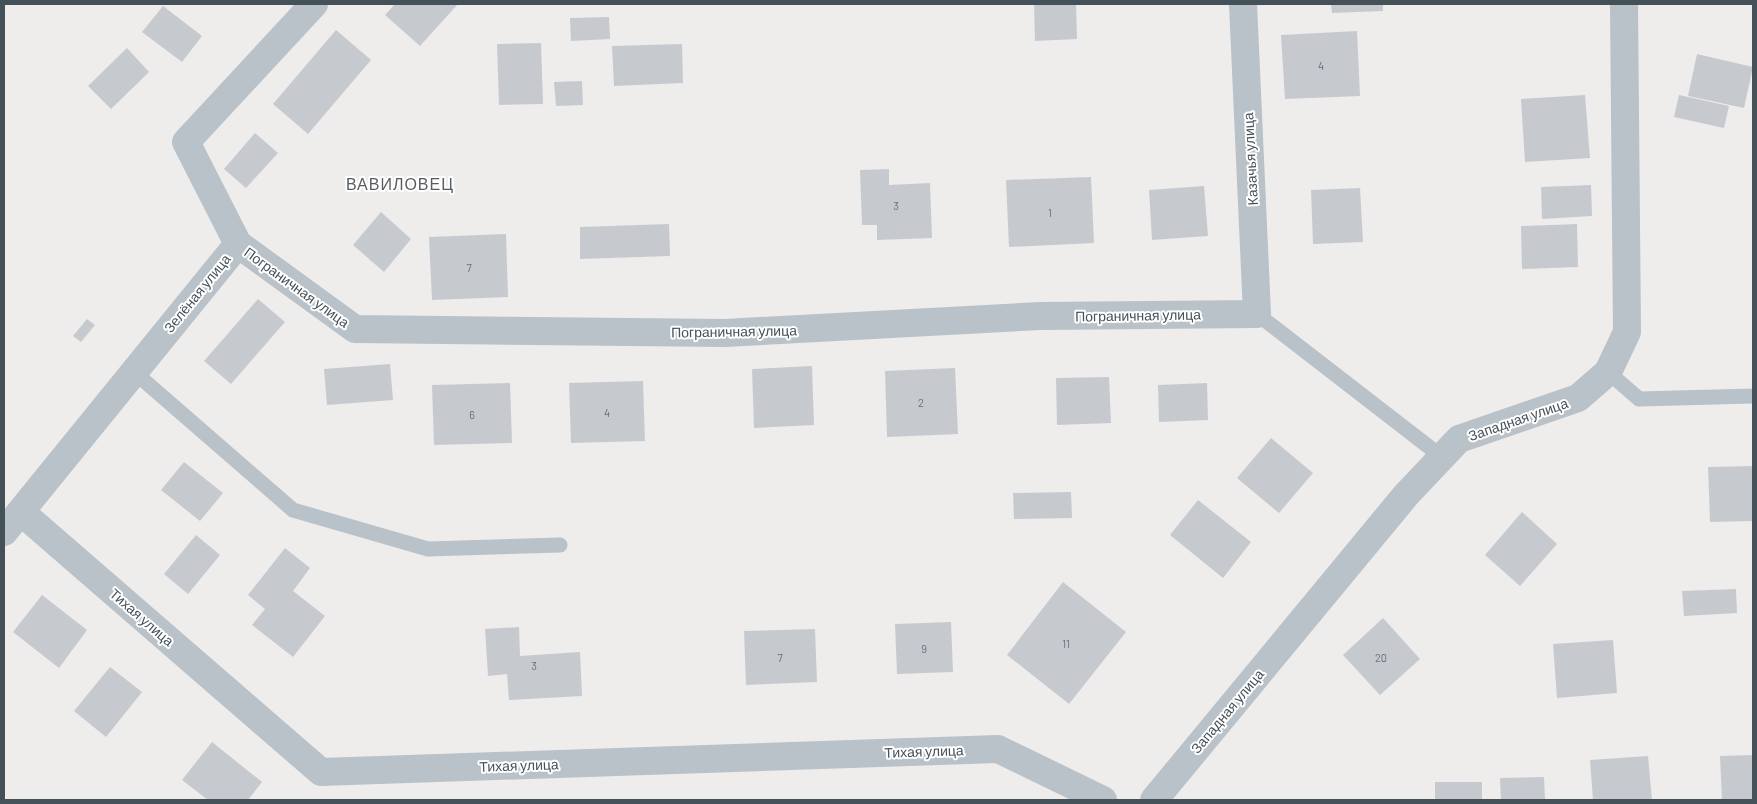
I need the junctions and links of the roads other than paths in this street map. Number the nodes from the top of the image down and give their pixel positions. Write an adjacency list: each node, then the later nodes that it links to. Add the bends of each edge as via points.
1 (314, 4): 4 (street, Зелёная улица, via 186,142)
2 (1243, 4): 5 (street, Казачья улица)
3 (1624, 4): 7 (street, Западная улица, via 1628,332)
4 (238, 244): 5 (street, Пограничная улица, via 355,329 725,333 1040,316); 6 (street, Зелёная улица)
5 (1257, 314): 9 (lane)
6 (133, 370): 10 (street, Зелёная улица); 11 (lane, via 293,510 428,549)
7 (1608, 372): 8 (lane, via 1639,399); 9 (street, Западная улица, via 1578,398 1460,439)
8 (1753, 396)
9 (1442, 457): 13 (street, Западная улица, via 1406,495)
10 (12, 522): 12 (street, Тихая улица, via 321,772 998,749)
11 (560, 545)
12 (1103, 800)
13 (1154, 800)

